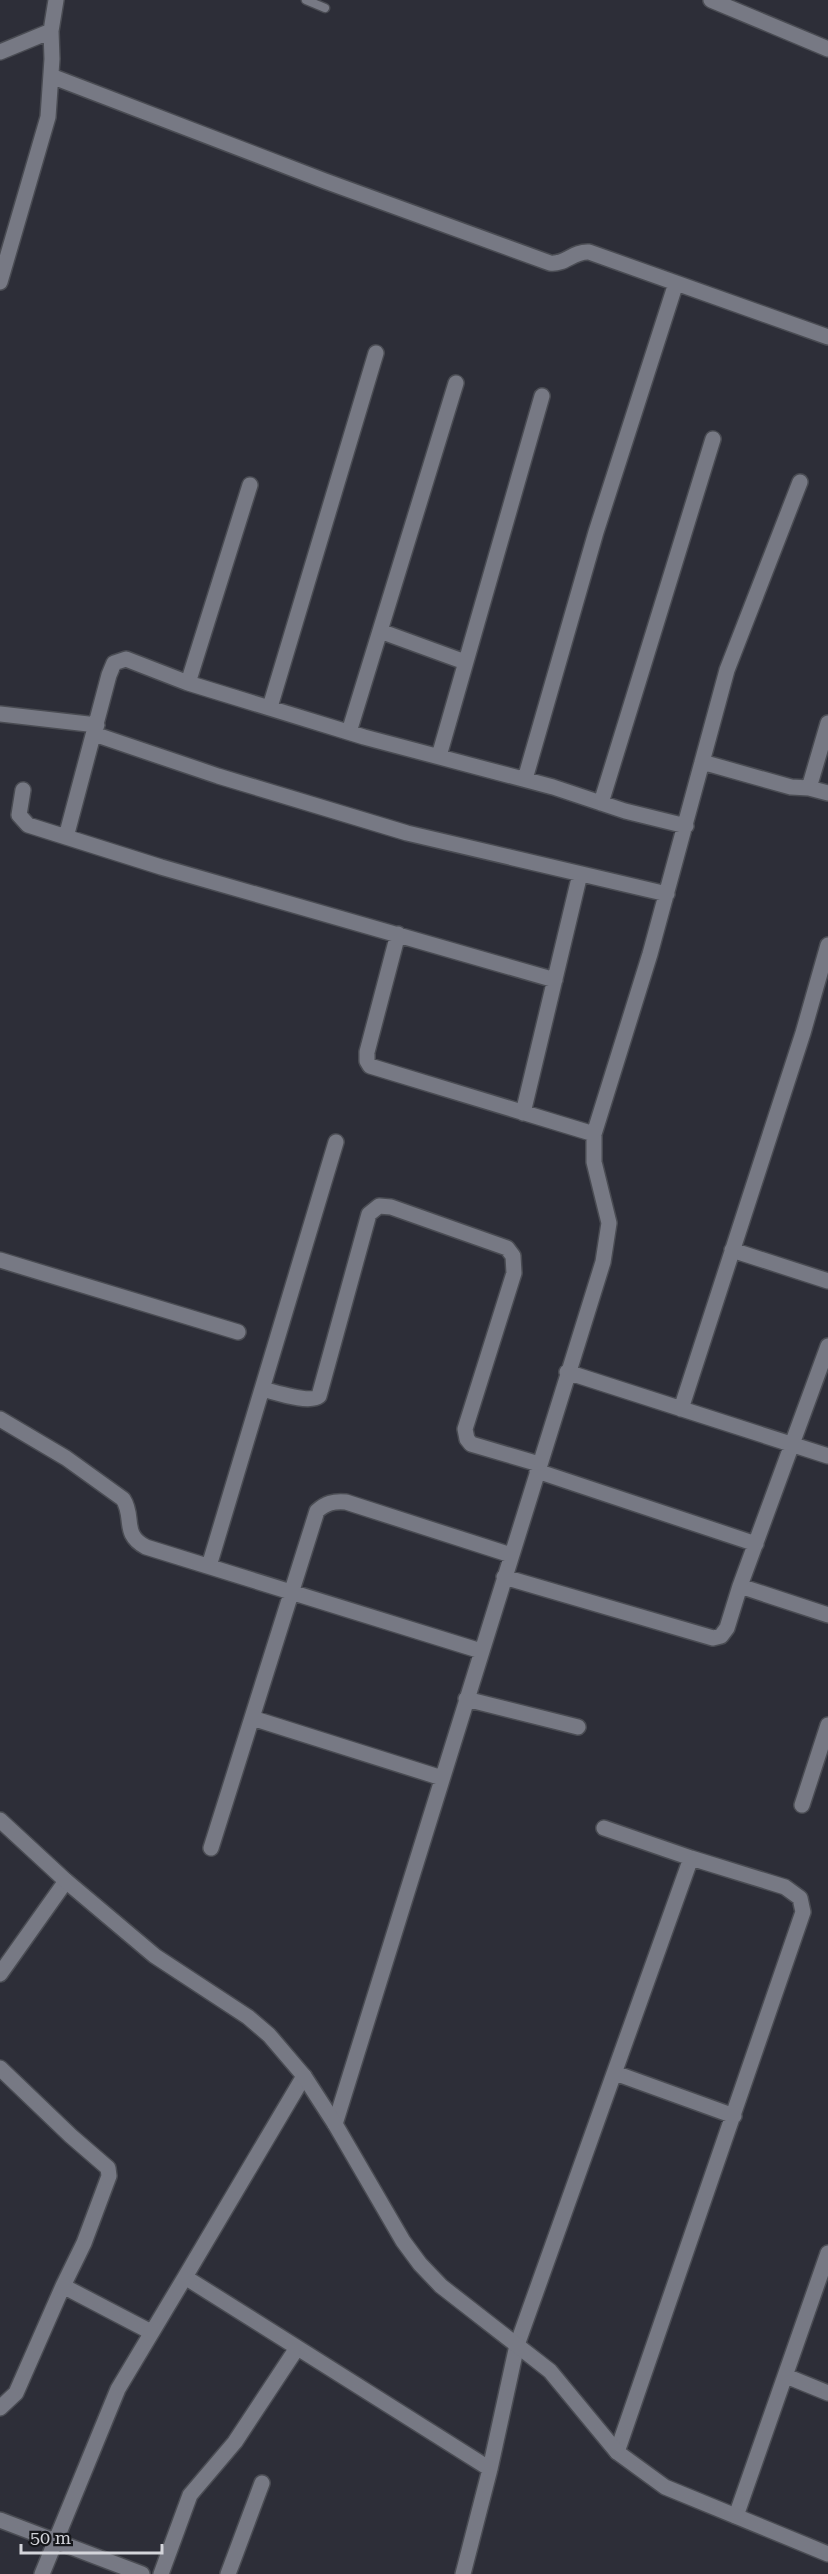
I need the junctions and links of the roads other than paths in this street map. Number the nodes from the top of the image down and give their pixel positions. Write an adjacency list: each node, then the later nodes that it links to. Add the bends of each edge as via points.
1 (56, 0): 5 (street)
2 (306, 0): 4 (lane)
3 (711, 0): 6 (street)
4 (325, 8)
5 (51, 31): 7 (street); 8 (street)
6 (828, 49)
7 (0, 52)
8 (51, 76): 9 (street, via 48,117); 10 (street, via 550,263 589,252)
9 (0, 282)
10 (676, 283): 11 (street); 28 (street, via 596,532)
11 (828, 338)
12 (376, 353): 21 (street)
13 (456, 383): 18 (street)
14 (542, 396): 19 (street)
15 (713, 440): 32 (street)
16 (800, 482): 27 (street, via 727,670)
17 (250, 485): 20 (street)
18 (380, 631): 19 (street); 25 (street)
19 (465, 662): 26 (street)
20 (188, 683): 21 (street); 24 (street, via 126,659 114,663)
21 (270, 707): 25 (street)
22 (0, 714): 24 (street)
23 (828, 723): 29 (street)
24 (95, 730): 34 (street); 35 (street, via 218,776 407,833)
25 (349, 732): 26 (street)
26 (439, 756): 28 (street)
27 (702, 762): 29 (street, via 791,787); 33 (street)
28 (525, 779): 32 (street)
29 (809, 788): 31 (street)
30 (23, 790): 34 (street, via 18,810 21,819)
31 (828, 793)
32 (601, 803): 33 (street)
33 (686, 826): 36 (street)
34 (66, 837): 37 (street)
35 (580, 874): 36 (street); 39 (street)
36 (667, 894): 41 (street)
37 (398, 934): 39 (street); 40 (street, via 367,1052 370,1066)
38 (828, 945): 43 (street)
39 (555, 980): 40 (street)
40 (523, 1113): 41 (street)
41 (594, 1134): 48 (street, via 594,1162 609,1223 607,1244)
42 (336, 1143): 49 (street)
43 (732, 1251): 45 (street); 50 (street)
44 (0, 1260): 46 (street)
45 (828, 1281)
46 (238, 1332)
47 (828, 1346): 52 (street)
48 (567, 1372): 50 (street); 54 (street)
49 (262, 1389): 54 (street, via 308,1399 319,1396 369,1214 379,1206 391,1208 507,1248 513,1256 514,1273 465,1429 471,1444); 57 (street)
50 (681, 1409): 52 (street)
51 (0, 1419): 57 (street, via 66,1458 123,1499 137,1543)
52 (792, 1445): 53 (street); 55 (street)
53 (828, 1456)
54 (538, 1467): 55 (street); 56 (street)
55 (756, 1544): 59 (street)
56 (511, 1555): 58 (street); 60 (street, via 346,1502 335,1502 317,1511)
57 (209, 1566): 60 (street)
58 (504, 1577): 59 (street, via 713,1638 721,1636 727,1628); 62 (street)
59 (740, 1586): 61 (street)
60 (293, 1591): 62 (street); 64 (street)
61 (828, 1615)
62 (481, 1651): 63 (street)
63 (466, 1699): 66 (street); 67 (street)
64 (252, 1718): 67 (street); 71 (street)
65 (828, 1725): 68 (street)
66 (578, 1727)
67 (442, 1778): 79 (street)
68 (802, 1805)
69 (0, 1820): 73 (street)
70 (604, 1828): 72 (street)
71 (211, 1848)
72 (691, 1858): 76 (street); 78 (street, via 785,1887 794,1891 803,1904 800,1928)
73 (66, 1881): 74 (street); 77 (street, via 155,1956 248,2017)
74 (0, 1974)
75 (0, 2068): 82 (street, via 108,2168 109,2176 84,2243)
76 (615, 2073): 78 (street); 84 (street)
77 (304, 2076): 79 (street); 81 (street)
78 (734, 2116): 89 (street)
79 (335, 2124): 84 (street, via 420,2264 441,2286)
80 (828, 2253): 86 (street)
81 (185, 2277): 83 (street); 85 (street)
82 (63, 2286): 83 (street); 88 (street, via 16,2393)
83 (151, 2332): 94 (street, via 118,2389)
84 (517, 2344): 89 (street, via 550,2371); 90 (street)
85 (297, 2348): 90 (street); 98 (street, via 235,2442 190,2494)
86 (786, 2376): 87 (street); 92 (street)
87 (828, 2393)
88 (0, 2408)
89 (617, 2452): 92 (street, via 664,2487)
90 (490, 2469): 100 (street)
91 (262, 2483): 99 (street)
92 (736, 2516): 95 (street)
93 (0, 2520): 94 (street)
94 (55, 2541): 96 (street); 97 (street)
95 (828, 2554)
96 (42, 2574)
97 (142, 2574)
98 (161, 2574)
99 (228, 2574)
100 (463, 2574)

